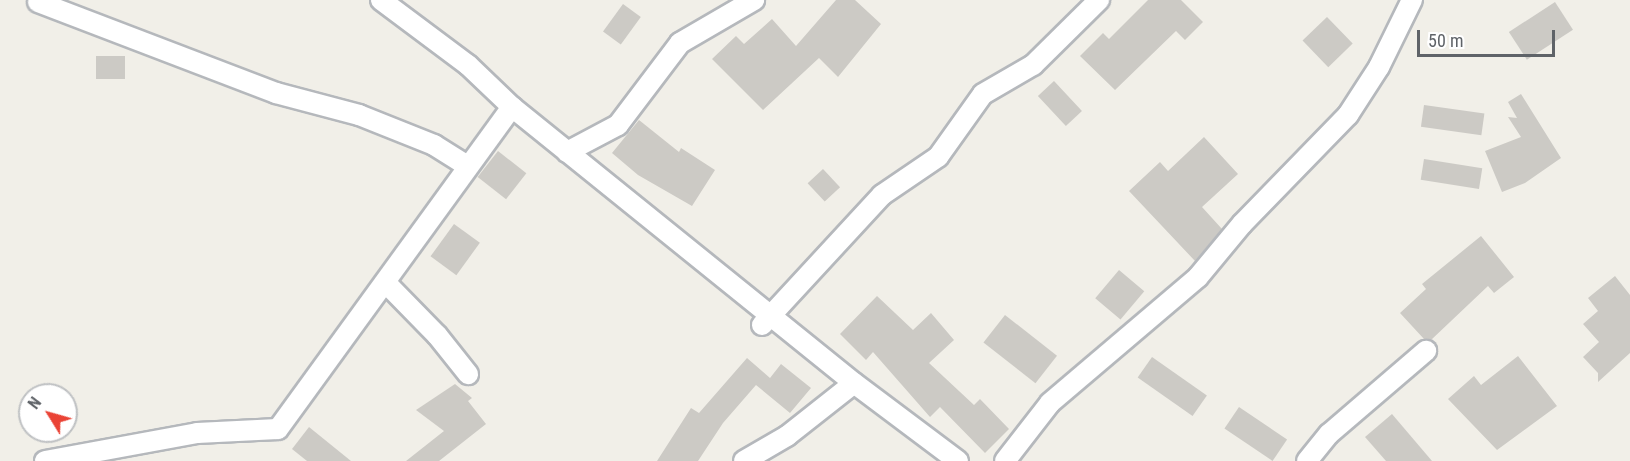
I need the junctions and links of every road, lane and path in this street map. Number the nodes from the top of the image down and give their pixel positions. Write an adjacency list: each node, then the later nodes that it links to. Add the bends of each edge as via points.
1 (754, 0): 7 (street, via 680,43 618,125)
2 (1099, 0): 10 (street, via 1034,65 983,94 938,157 882,195)
3 (1412, 0): 17 (street, via 1379,67 1348,115 1242,224 1198,277 1050,403)
4 (38, 2): 8 (street, via 276,93 359,115 434,145)
5 (393, 3): 6 (street)
6 (512, 107): 7 (street); 8 (street)
7 (567, 152): 10 (street)
8 (467, 166): 9 (street)
9 (386, 283): 12 (street, via 437,335); 14 (street, via 278,429 197,434)
10 (766, 320): 13 (street)
11 (1426, 351): 18 (street, via 1329,434)
12 (468, 374)
13 (854, 384): 15 (street, via 787,436); 16 (street)
14 (45, 461)
15 (744, 461)
16 (958, 461)
17 (1005, 461)
18 (1307, 461)

